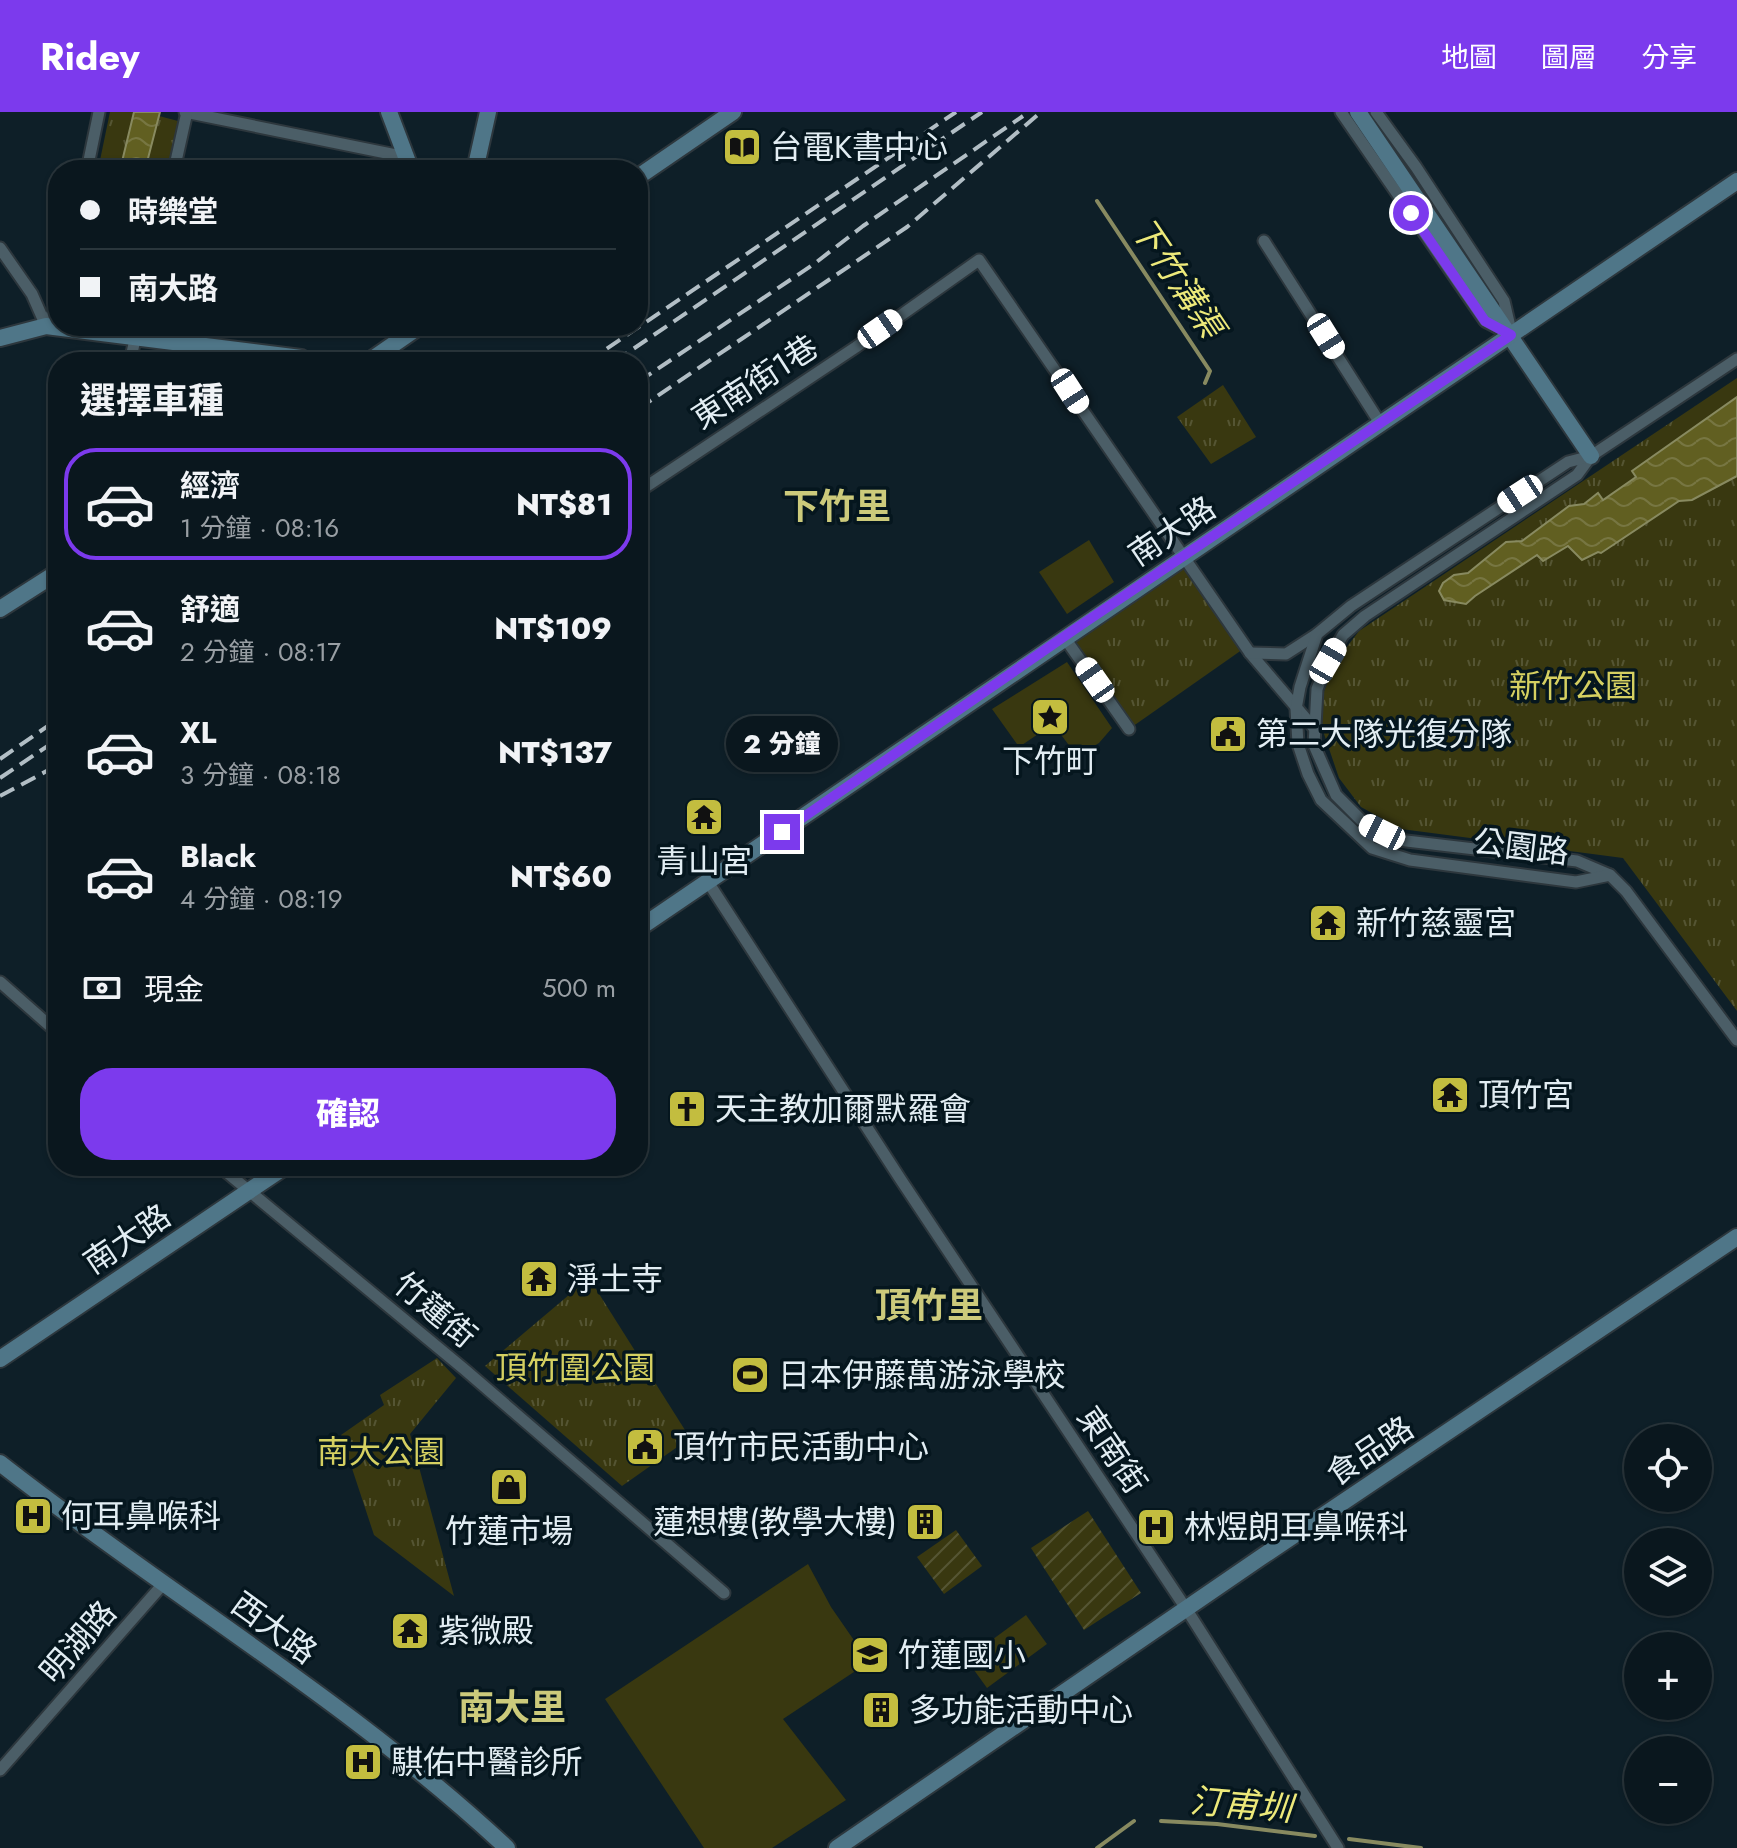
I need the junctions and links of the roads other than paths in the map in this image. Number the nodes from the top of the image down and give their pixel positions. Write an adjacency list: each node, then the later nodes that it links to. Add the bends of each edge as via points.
1 (99, 112): 9 (street)
2 (186, 112): 10 (street); 11 (street)
3 (389, 112): 12 (street)
4 (488, 112): 13 (street)
5 (733, 112): 14 (street)
6 (1341, 112): 20 (street, via 1485,321)
7 (1358, 112): 20 (street)
8 (1376, 112): 20 (street, via 1504,301)
9 (89, 160)
10 (176, 160)
11 (385, 160)
12 (408, 160)
13 (476, 160)
14 (648, 170)
15 (1737, 181): 20 (street, 南大路)
16 (1264, 241): 27 (street)
17 (0, 248): 19 (street, via 32,294)
18 (48, 322): 19 (street)
19 (46, 326): 23 (street)
20 (1511, 335): 27 (street, 南大路); 28 (street)
21 (161, 336): 24 (street)
22 (406, 336): 25 (street)
23 (0, 338)
24 (263, 352)
25 (382, 352)
26 (1737, 359): 28 (street, 公園路)
27 (1380, 423): 30 (street, 南大路)
28 (1591, 456): 33 (street, 公園路, via 1568,462); 37 (street, 公園路, via 1577,475 1343,635 1317,689)
29 (648, 485): 30 (street, 東南街1巷, via 979,260)
30 (1183, 558): 34 (street, 南大路); 35 (street)
31 (48, 578): 32 (street)
32 (0, 609)
33 (1317, 634): 35 (street, via 1286,654); 36 (street, 公園路)
34 (1064, 637): 38 (street); 40 (street, 南大路)
35 (1250, 653): 36 (street)
36 (1296, 709): 37 (street); 39 (street, 公園路, via 1298,744 1321,800 1372,848 1410,860 1576,882)
37 (1314, 728): 39 (street, 公園路, via 1314,745 1336,795 1367,825 1398,840 1577,861)
38 (1129, 729)
39 (1610, 875): 44 (street)
40 (708, 882): 41 (street, 南大路); 53 (street, 東南街)
41 (648, 922)
42 (0, 982): 43 (street)
43 (48, 1024)
44 (1737, 1040)
45 (232, 1176): 47 (street, 竹蓮街)
46 (271, 1176): 47 (street, 南大路)
47 (249, 1190): 49 (street, 南大路); 52 (street, 竹蓮街)
48 (1737, 1237): 53 (street, 食品路)
49 (0, 1359)
50 (0, 1463): 51 (street, 西大路)
51 (164, 1583): 54 (street, 明湖路); 55 (street, 西大路, via 435,1782)
52 (724, 1593)
53 (1187, 1610): 56 (street, 食品路); 57 (street, 東南街)
54 (0, 1770)
55 (507, 1848)
56 (837, 1848)
57 (1338, 1848)

